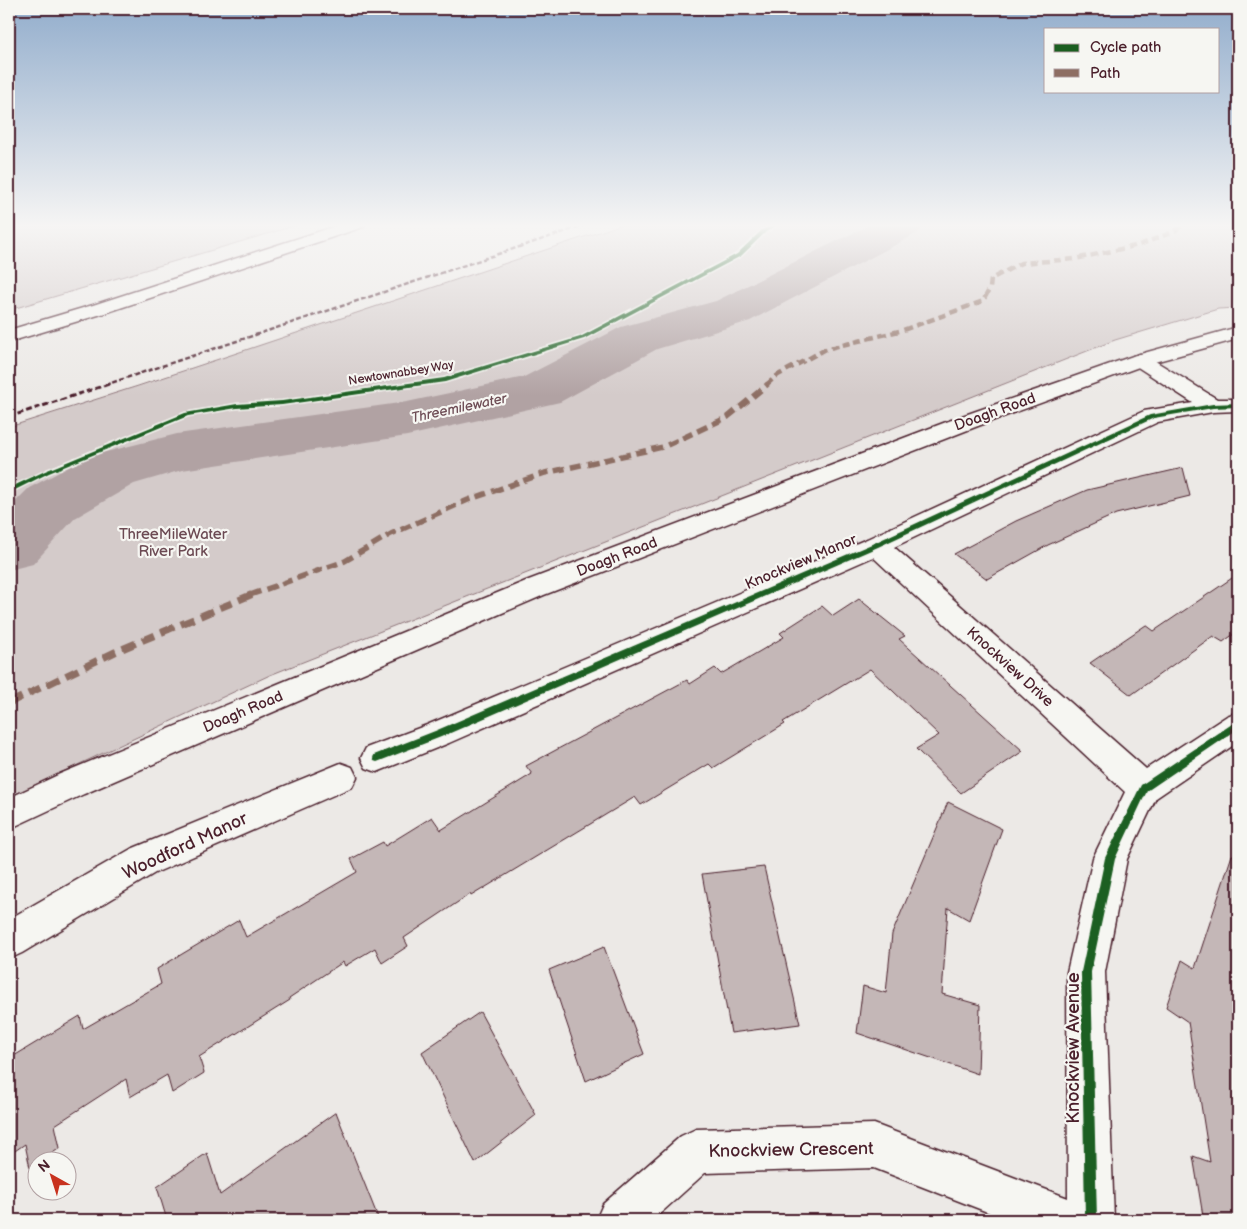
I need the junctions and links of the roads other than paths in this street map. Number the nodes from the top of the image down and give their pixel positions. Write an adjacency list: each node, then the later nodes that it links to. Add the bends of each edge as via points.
1 (183, 281): 3 (street)
2 (1238, 333): 4 (street, Doagh Road)
3 (9, 336)
4 (1140, 360): 5 (street); 11 (street, Doagh Road, via 970,421 535,588 72,784)
5 (1226, 405): 6 (street, Knockview Manor, via 1152,416)
6 (876, 545): 8 (street, Knockview Manor); 10 (street, Knockview Drive)
7 (1238, 725): 10 (street)
8 (377, 758)
9 (341, 777): 12 (street, Woodford Manor, via 143,861)
10 (1144, 788): 15 (street, Knockview Avenue, via 1110,858 1086,972)
11 (9, 814)
12 (9, 940)
13 (618, 1220): 14 (street, Knockview Crescent, via 696,1151 874,1146)
14 (1066, 1220)
15 (1091, 1220)

